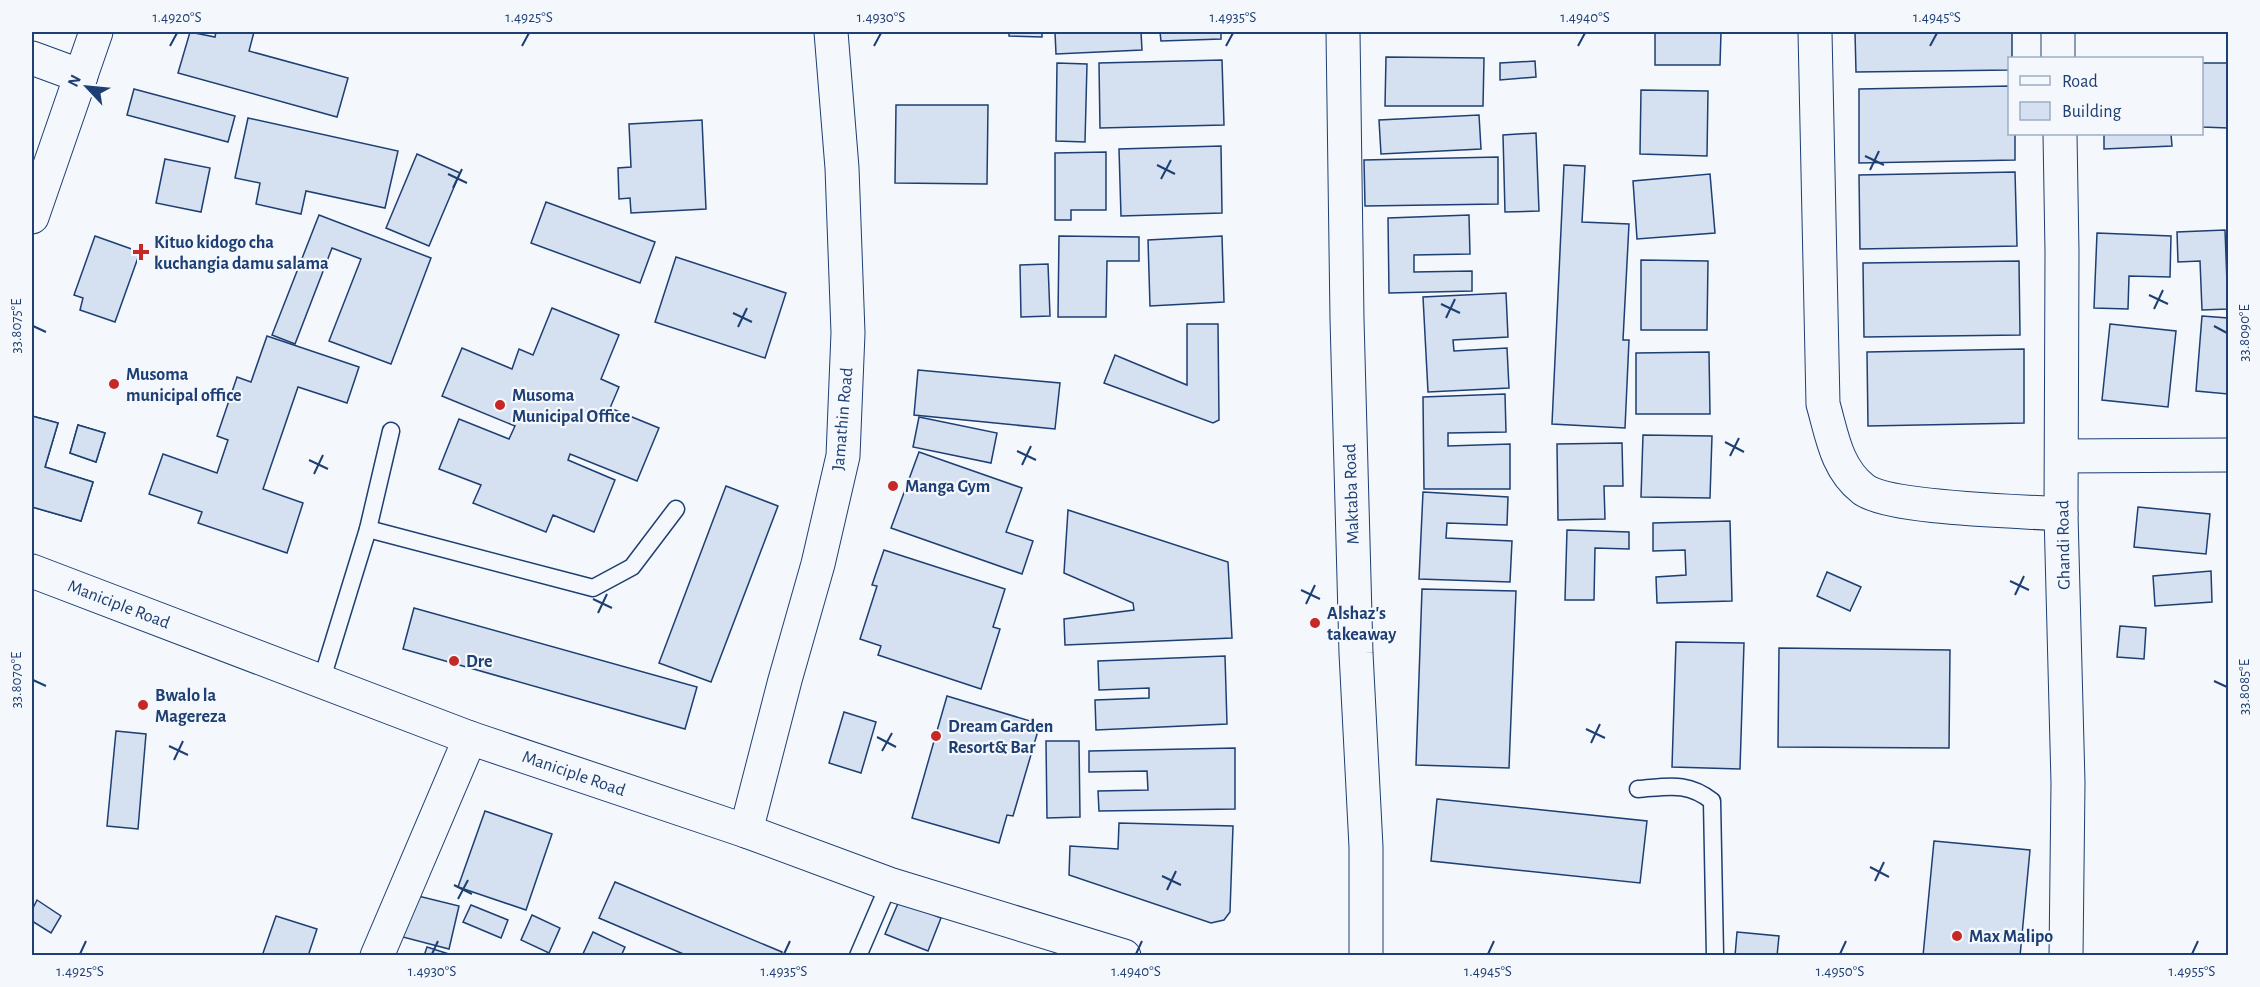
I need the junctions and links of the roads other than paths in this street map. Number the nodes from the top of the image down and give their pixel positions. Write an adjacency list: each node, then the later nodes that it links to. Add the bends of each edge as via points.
1 (96, 32): 8 (street)
2 (831, 32): 21 (street, Jamathin Road, via 842,168 848,333 843,456)
3 (1343, 32): 26 (street, Maktaba Road, via 1347,319 1356,653 1366,847)
4 (1815, 32): 15 (street, via 1823,404 1838,459 1864,490 1901,503)
5 (2058, 32): 6 (street)
6 (2058, 57)
7 (32, 58): 8 (street)
8 (81, 76): 10 (street)
9 (2060, 135): 13 (street, Ghandi Road)
10 (32, 217)
11 (391, 431): 16 (lane)
12 (2229, 455): 13 (street)
13 (2062, 456): 15 (street, Ghandi Road)
14 (676, 508): 16 (lane, via 632,567 593,588)
15 (2061, 514): 28 (street, Ghandi Road, via 2068,783)
16 (368, 529): 18 (lane)
17 (32, 571): 18 (street, Maniciple Road)
18 (321, 682): 19 (street, Maniciple Road)
19 (470, 738): 21 (street, Maniciple Road); 23 (street)
20 (1638, 789): 27 (lane, via 1681,786 1699,790 1712,801)
21 (746, 831): 22 (street, Maniciple Road)
22 (888, 885): 24 (lane); 25 (street, Maniciple Road)
23 (377, 956)
24 (858, 956)
25 (1124, 956)
26 (1366, 956)
27 (1715, 956)
28 (2066, 956)

